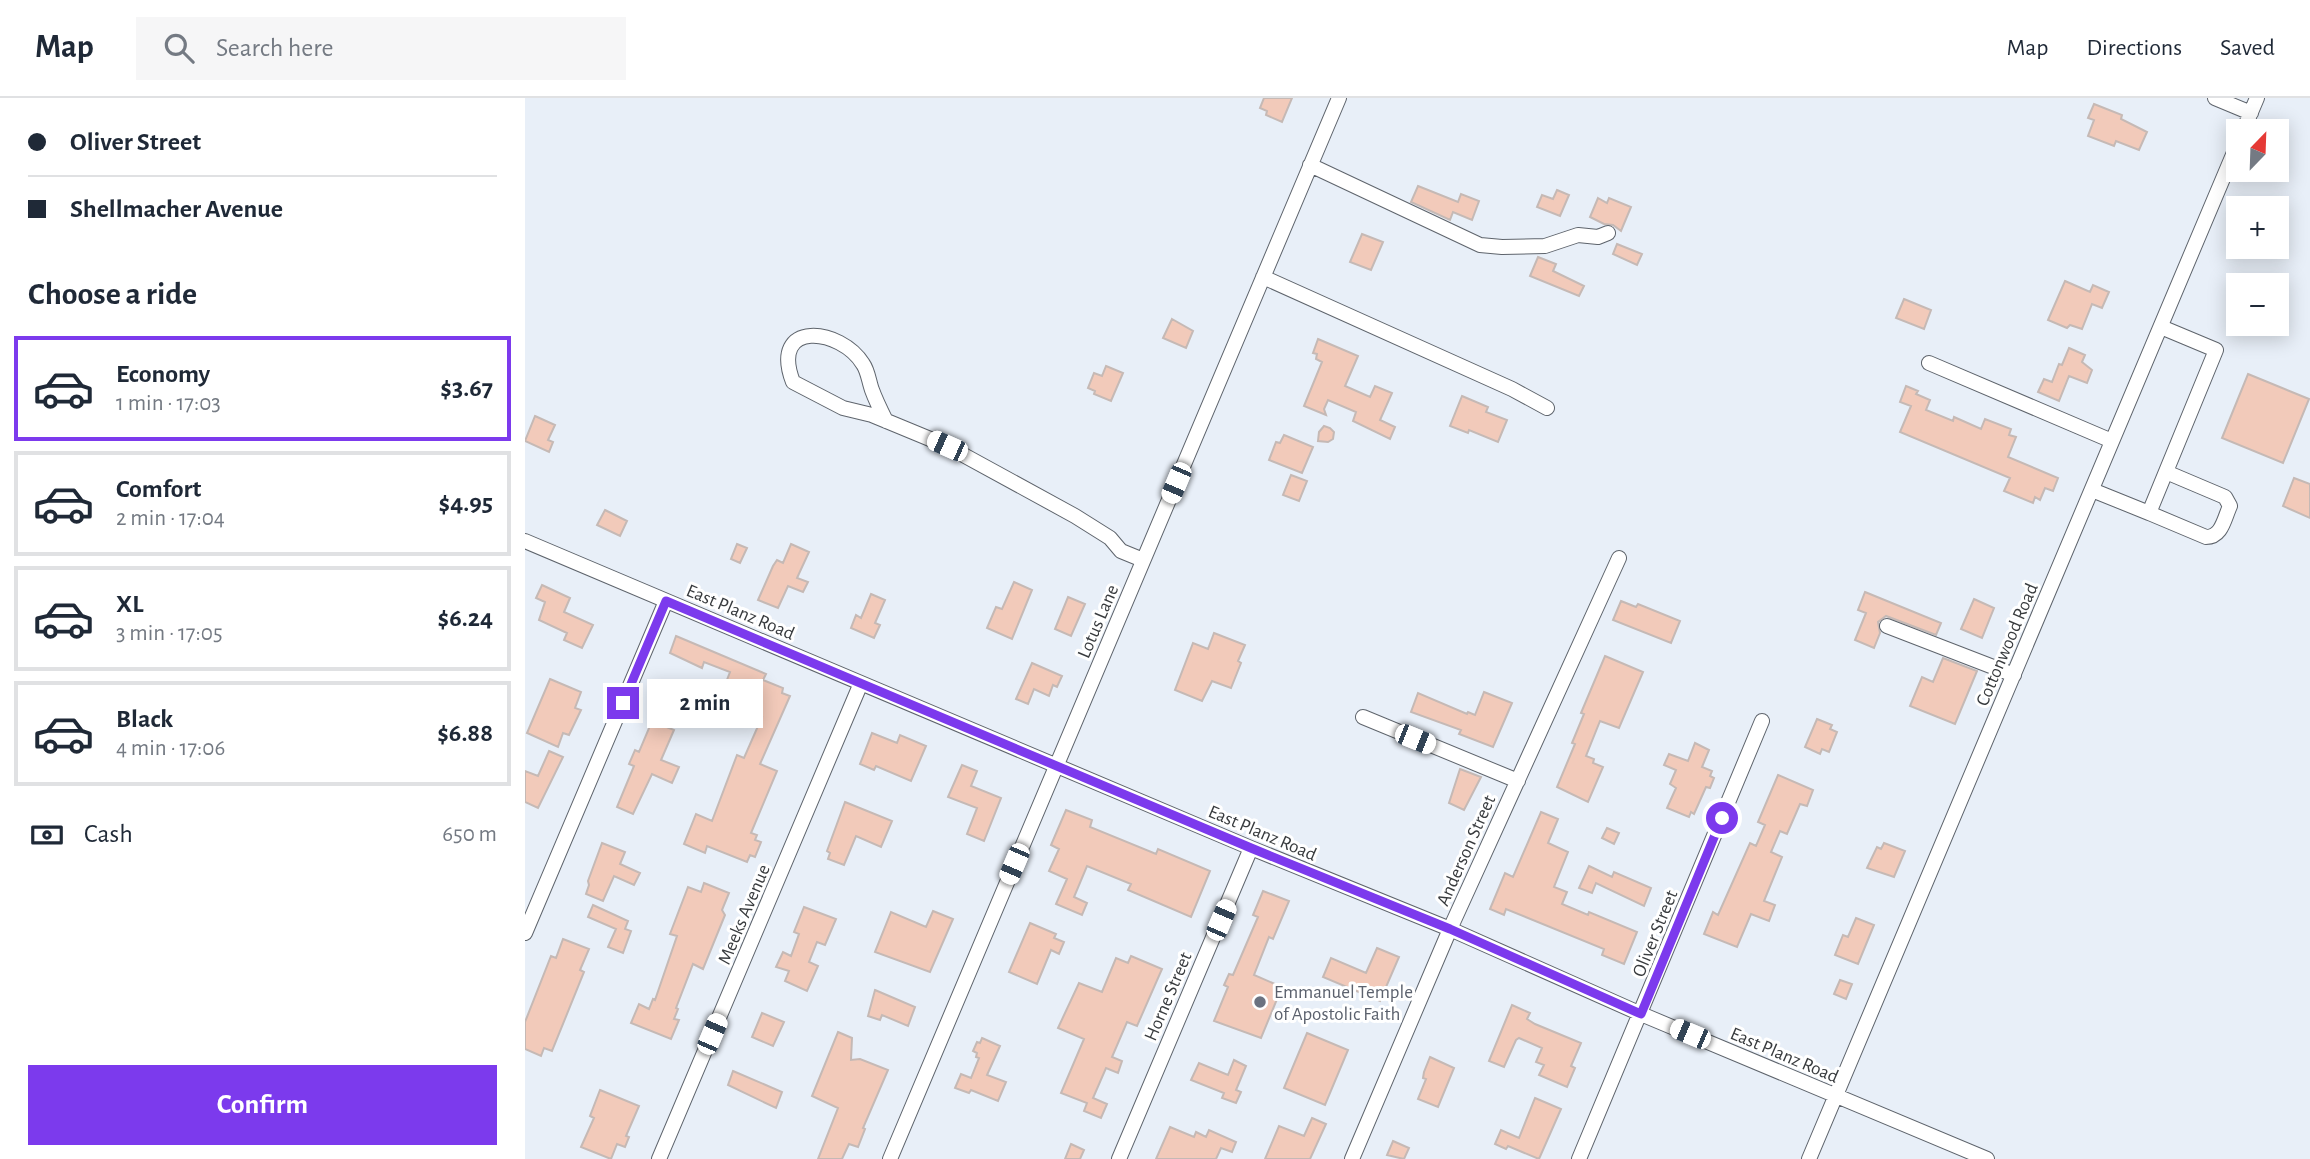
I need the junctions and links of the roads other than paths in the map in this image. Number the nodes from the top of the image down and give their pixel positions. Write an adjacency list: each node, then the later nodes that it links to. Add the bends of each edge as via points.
1 (1339, 98): 6 (street, Lotus Lane)
2 (2214, 98): 4 (street)
3 (2257, 98): 4 (street)
4 (2251, 113): 5 (street)
5 (2248, 119)
6 (1310, 166): 8 (street, via 1480,245 1545,246 1578,235); 9 (street, Lotus Lane)
7 (2226, 172): 10 (street, Cottonwood Road)
8 (1608, 233)
9 (1263, 277): 12 (street); 20 (street, Lotus Lane)
10 (2161, 327): 14 (street, Cottonwood Road); 15 (street, via 2216,349)
11 (1929, 363): 14 (street)
12 (1547, 408)
13 (886, 421): 13 (street, via 843,408 793,382 787,365 792,345 802,336 814,335 833,340 852,353 864,365); 20 (street, via 1022,485 1110,538 1121,551)
14 (2112, 442): 16 (street, Cottonwood Road)
15 (2166, 472): 17 (street); 17 (street, via 2225,496 2230,506 2213,537)
16 (2092, 490): 17 (street); 23 (street, Cottonwood Road)
17 (2149, 513)
18 (525, 541): 21 (street, East Planz Road)
19 (1619, 558): 28 (street, Anderson Street)
20 (1143, 560): 27 (street, Lotus Lane)
21 (666, 601): 24 (street, East Planz Road); 31 (street)
22 (1887, 626): 23 (street)
23 (2014, 675): 33 (street, Cottonwood Road)
24 (861, 683): 27 (street, East Planz Road); 34 (street, Meeks Avenue)
25 (1363, 718): 28 (street)
26 (1762, 721): 32 (street, Oliver Street)
27 (1056, 766): 29 (street, East Planz Road); 35 (street, Lotus Lane)
28 (1518, 781): 30 (street, Anderson Street)
29 (1251, 848): 30 (street, East Planz Road); 36 (street, Horne Street)
30 (1450, 929): 32 (street, East Planz Road); 37 (street, Anderson Street)
31 (525, 933)
32 (1641, 1014): 33 (street, East Planz Road); 38 (street, Oliver Street)
33 (1836, 1096): 39 (street, Cottonwood Road); 40 (street, East Planz Road)
34 (659, 1159)
35 (890, 1159)
36 (1119, 1159)
37 (1352, 1159)
38 (1579, 1159)
39 (1809, 1159)
40 (1987, 1159)

